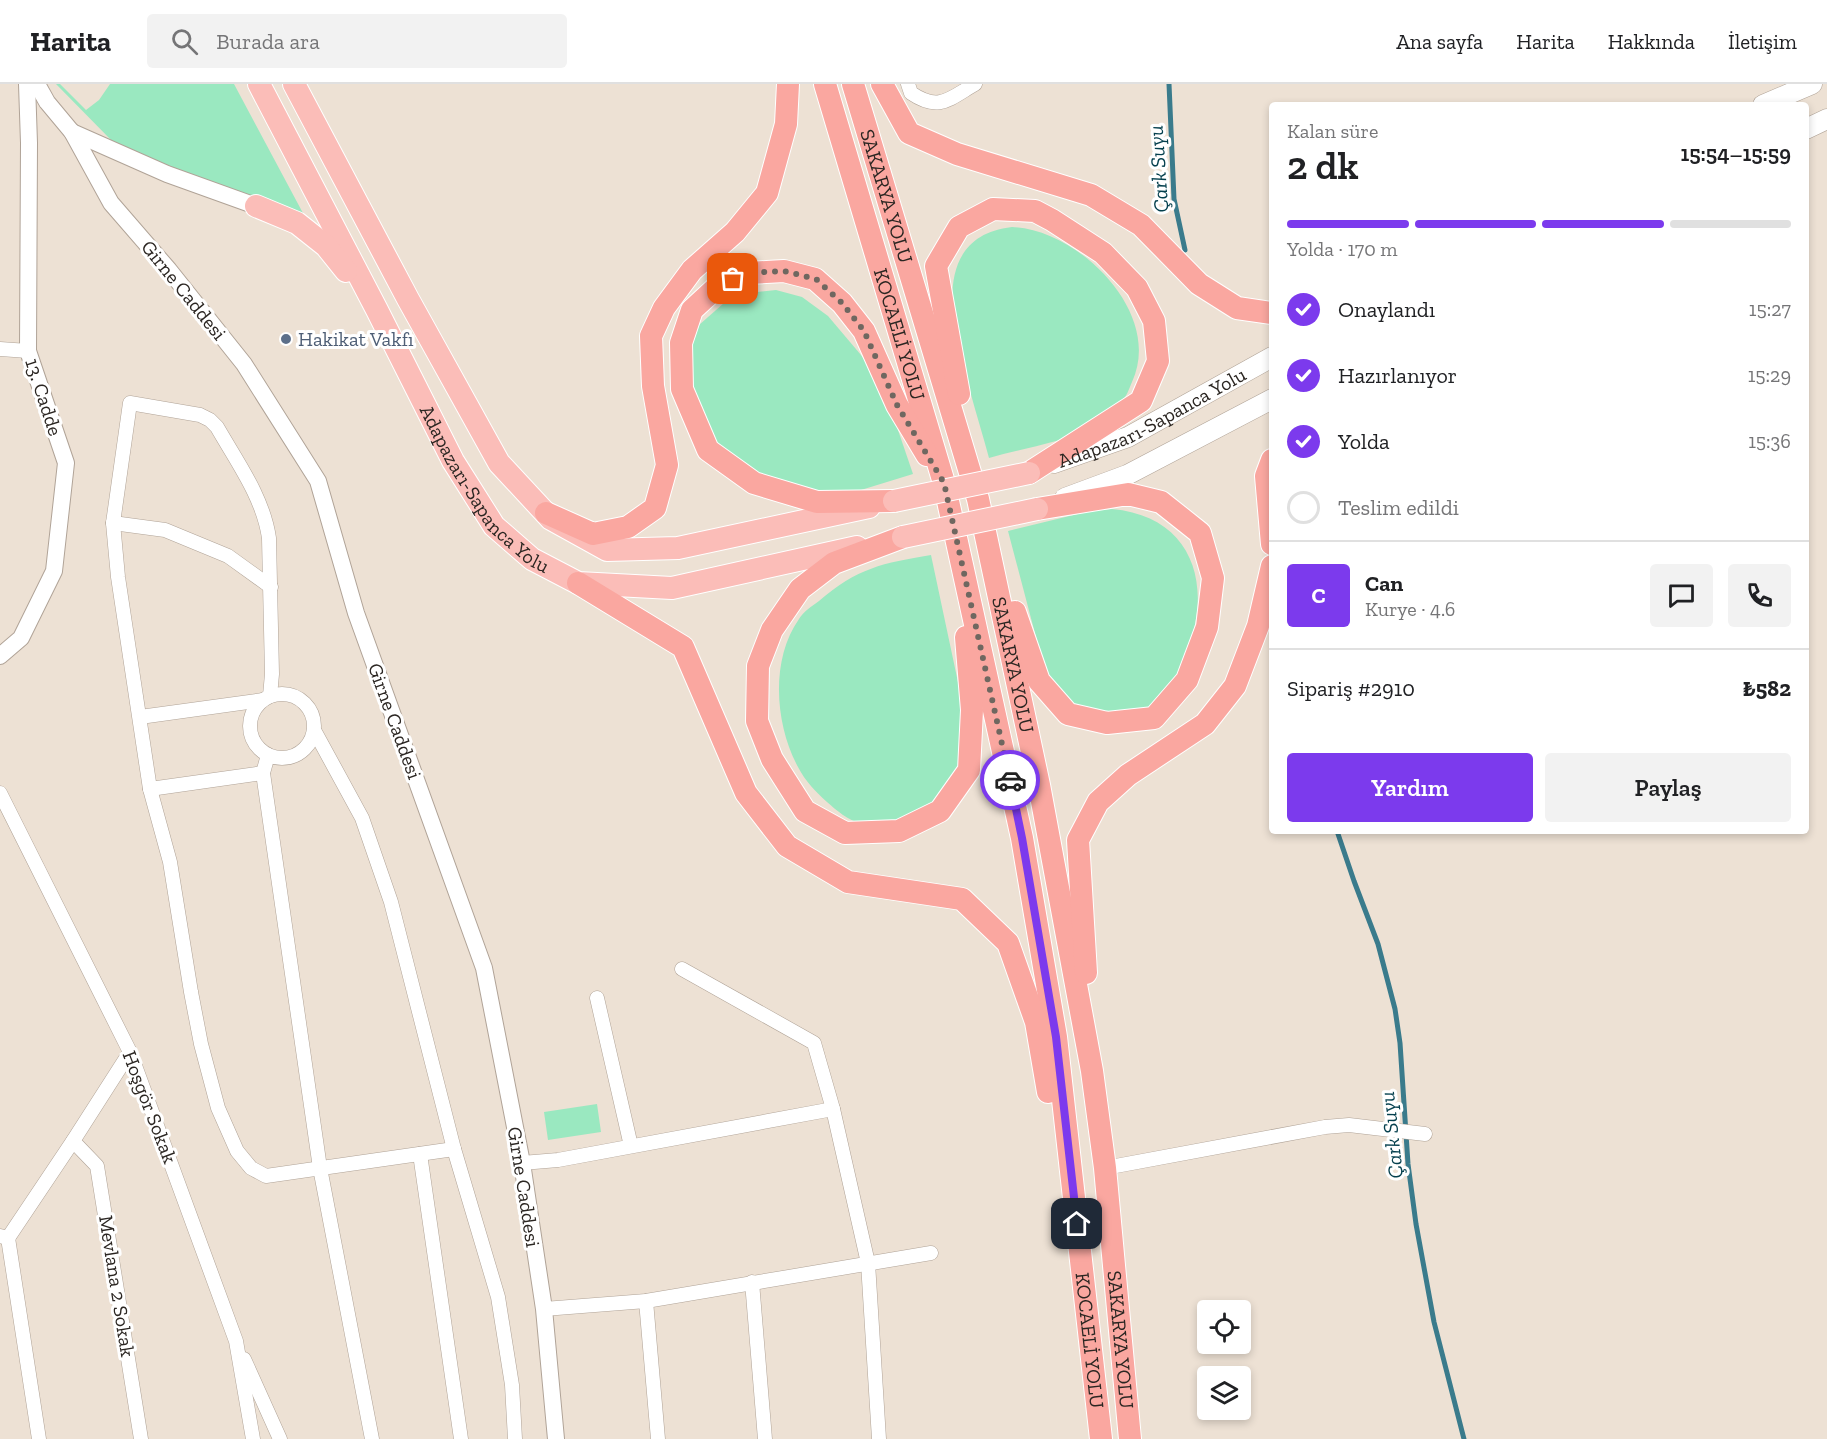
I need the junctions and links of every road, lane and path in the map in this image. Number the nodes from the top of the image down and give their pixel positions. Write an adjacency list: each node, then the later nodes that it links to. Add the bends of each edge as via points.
1 (27, 84): 20 (street, 13. Cadde)
2 (37, 84): 15 (street, Girne Caddesi)
3 (259, 84): 17 (main road, Adapazarı-Sapanca Yolu)
4 (294, 84): 30 (main road, Adapazarı-Sapanca Yolu, via 499,463)
5 (788, 84): 30 (highway, via 786,124 767,193 735,232 692,270 664,308 651,336 653,386 666,465 655,508 628,527 593,534)
6 (825, 84): 25 (highway, KOCAELİ YOLU)
7 (853, 84): 27 (highway, SAKARYA YOLU)
8 (882, 84): 18 (highway, via 909,133 957,154 1091,195 1141,225 1199,284 1237,308)
9 (908, 84): 10 (street, via 911,93 923,102 942,103)
10 (975, 84)
11 (1812, 84): 12 (main road)
12 (1769, 102)
13 (1827, 119): 14 (main road)
14 (1809, 128)
15 (72, 132): 16 (street, via 167,174); 55 (street, Girne Caddesi, via 111,202 244,364 318,481 356,612 484,968)
16 (256, 206): 17 (main road, via 297,223 326,246)
17 (377, 310): 35 (main road, Adapazarı-Sapanca Yolu, via 453,461 494,526 532,558)
18 (1269, 313)
19 (0, 349): 20 (street)
20 (28, 351): 37 (street, 13. Cadde, via 66,463 54,571 21,638)
21 (1269, 359): 24 (main road, Adapazarı-Sapanca Yolu, via 1128,437)
22 (1269, 401): 28 (main road, Adapazarı-Sapanca Yolu, via 1127,475)
23 (1269, 468): 29 (highway)
24 (1029, 473): 26 (main road, Adapazarı-Sapanca Yolu, bridge); 27 (highway, via 1141,400 1158,361 1154,321 1137,288 1103,254 1035,212 993,209 959,227 936,266)
25 (944, 483): 26 (highway, via 897,405 864,331 816,279 784,271 748,273 718,286 692,310 681,343 682,389 708,450 754,483 817,502); 33 (highway, KOCAELİ YOLU)
26 (894, 501): 30 (main road, Adapazarı-Sapanca Yolu, via 678,548 607,550)
27 (979, 504): 28 (highway, via 1039,681 1068,714 1107,723 1154,718 1187,680 1207,627 1213,578 1200,533 1161,502 1128,494); 48 (highway, SAKARYA YOLU, via 1039,785)
28 (1037, 508): 32 (main road, Adapazarı-Sapanca Yolu, bridge)
29 (1269, 510)
30 (546, 513)
31 (113, 523): 36 (street, via 165,531 228,556); 36 (street, via 130,403 200,415 217,427 260,504 267,521); 39 (street)
32 (903, 537): 33 (highway, via 834,563 801,589 772,630 758,666 757,721 772,759 805,811 845,833 899,831 940,811 969,771 972,710); 35 (main road, Adapazarı-Sapanca Yolu, via 672,588)
33 (958, 549): 64 (highway, KOCAELİ YOLU, via 1022,838 1054,1025)
34 (1269, 579): 48 (highway, via 1258,626 1235,686 1205,724 1128,775 1098,802 1078,840)
35 (579, 583): 64 (highway, via 683,647 746,793 787,846 848,882 962,899 1008,943 1036,1022)
36 (271, 587): 38 (street, via 272,674)
37 (0, 656)
38 (266, 698): 39 (street); 40 (street, via 287,694 303,702 314,719); 41 (street, via 253,714 251,733)
39 (140, 717): 43 (street)
40 (314, 730): 41 (street, via 306,748 297,754 288,758); 53 (street, via 362,818 391,902)
41 (268, 755): 42 (street)
42 (263, 773): 43 (street); 56 (street)
43 (150, 789): 56 (street, via 170,862 201,1044 218,1108 237,1151 251,1168 266,1176)
44 (0, 793): 47 (street, Hoşgör Sokak)
45 (682, 969): 49 (street, via 814,1043)
46 (597, 998): 52 (street)
47 (130, 1052): 51 (street); 65 (street, Hoşgör Sokak)
48 (1092, 1071): 57 (highway, SAKARYA YOLU)
49 (833, 1109): 52 (street); 60 (street)
50 (1425, 1134): 57 (street, via 1349,1125)
51 (73, 1142): 58 (street); 67 (street, Mevlana 2 Sokak, via 98,1166)
52 (631, 1146): 55 (street)
53 (454, 1149): 54 (street); 72 (street, via 498,1297 512,1385)
54 (420, 1155): 56 (street); 71 (street)
55 (522, 1163): 63 (street, Girne Caddesi)
56 (320, 1168): 70 (street)
57 (1105, 1168): 78 (highway, SAKARYA YOLU)
58 (4, 1237): 66 (street)
59 (931, 1253): 60 (street)
60 (868, 1263): 61 (street); 76 (street)
61 (752, 1282): 62 (street); 75 (street)
62 (646, 1301): 63 (street); 74 (street)
63 (544, 1308): 73 (street, Girne Caddesi)
64 (1087, 1318): 77 (highway, KOCAELİ YOLU)
65 (236, 1341): 68 (street, Hoşgör Sokak); 69 (street)
66 (39, 1439)
67 (141, 1439)
68 (252, 1439)
69 (280, 1439)
70 (372, 1439)
71 (461, 1439)
72 (515, 1439)
73 (556, 1439)
74 (658, 1439)
75 (765, 1439)
76 (879, 1439)
77 (1101, 1439)
78 (1130, 1439)

